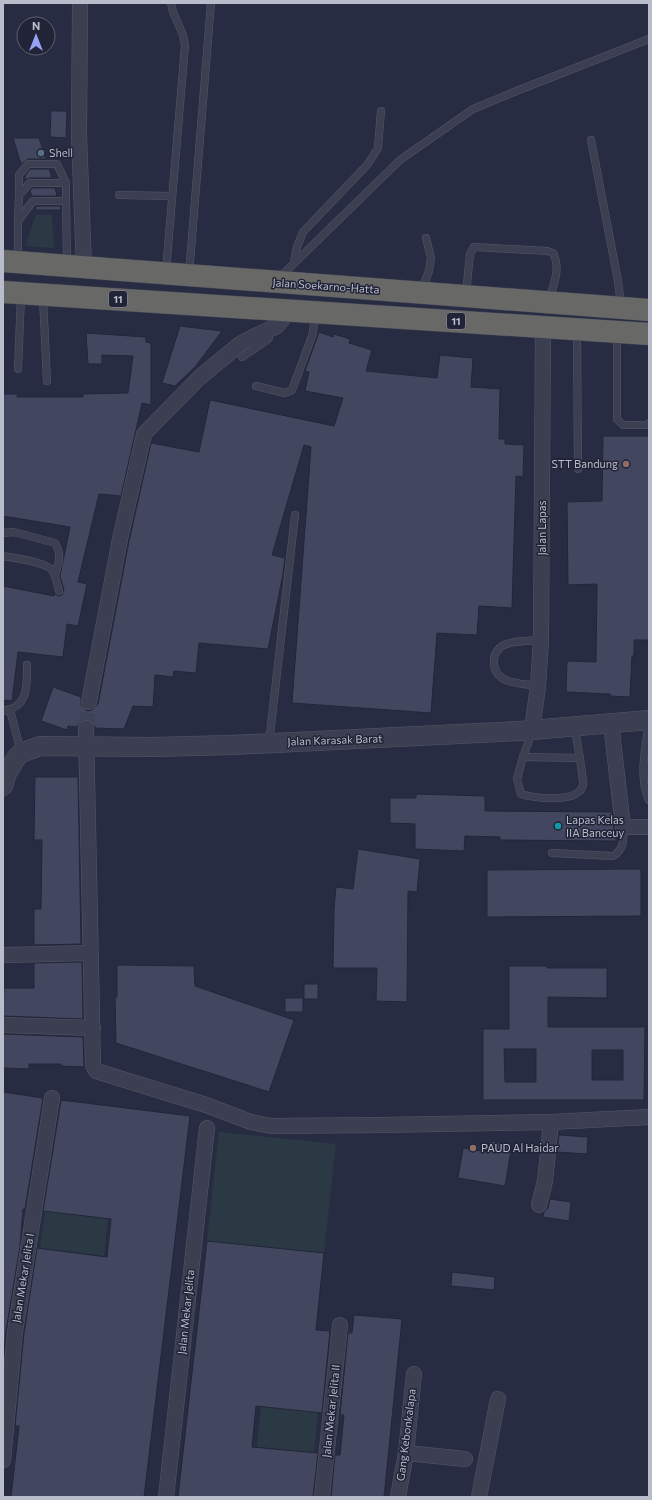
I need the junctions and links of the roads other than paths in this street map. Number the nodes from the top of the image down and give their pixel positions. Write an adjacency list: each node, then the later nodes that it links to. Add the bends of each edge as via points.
1 (80, 3): 16 (street)
2 (172, 3): 10 (lane, via 185,45)
3 (211, 3): 18 (lane)
4 (649, 41): 15 (lane, via 473,109 400,160)
5 (381, 111): 15 (lane, via 378,148 368,164 302,232)
6 (591, 140): 25 (lane)
7 (66, 183): 8 (lane, via 30,183); 8 (lane, via 57,164 28,164 19,175); 11 (lane)
8 (19, 195): 12 (lane)
9 (119, 195): 10 (lane)
10 (172, 196): 17 (lane)
11 (66, 201): 12 (lane, via 33,201); 16 (lane)
12 (18, 221): 14 (lane)
13 (426, 238): 21 (lane, via 431,258)
14 (10, 262): 16 (highway, Jalan Soekarno-Hatta)
15 (294, 262): 19 (lane)
16 (76, 267): 17 (highway, Jalan Soekarno-Hatta)
17 (166, 274): 18 (highway, Jalan Soekarno-Hatta)
18 (189, 276): 19 (highway, Jalan Soekarno-Hatta)
19 (279, 283): 21 (highway, Jalan Soekarno-Hatta)
20 (12, 292): 22 (highway, 11); 35 (lane)
21 (420, 293): 23 (highway, Jalan Soekarno-Hatta)
22 (43, 294): 26 (highway, 11); 36 (lane)
23 (466, 296): 24 (highway, Jalan Soekarno-Hatta); 24 (lane, via 470,254 474,247 547,251 553,253 556,260 556,277)
24 (548, 302): 25 (highway, Jalan Soekarno-Hatta)
25 (621, 308): 27 (highway, Jalan Soekarno-Hatta)
26 (290, 310): 28 (highway, 11); 31 (street, via 277,326)
27 (649, 310)
28 (316, 312): 29 (highway, 11); 37 (lane, via 312,336 292,390 285,393)
29 (543, 327): 30 (highway, 11); 45 (street, Jalan Lapas)
30 (577, 329): 32 (highway, 11); 39 (lane)
31 (269, 330): 34 (lane, via 269,338); 48 (street, via 234,349 187,389 144,434 120,539)
32 (617, 332): 33 (highway, 11); 38 (lane, via 617,419 623,424)
33 (649, 334)
34 (242, 357)
35 (18, 369)
36 (47, 381)
37 (256, 386)
38 (649, 423)
39 (578, 469)
40 (295, 515): 55 (lane)
41 (3, 533): 43 (lane, via 14,532 55,543 60,558)
42 (3, 556): 43 (lane, via 44,565 51,568)
43 (55, 575): 44 (lane)
44 (59, 591)
45 (541, 640): 47 (street, Jalan Lapas); 47 (lane, via 504,645 493,658 496,674 503,680)
46 (27, 665): 49 (lane, via 24,697)
47 (538, 686): 53 (street, Jalan Lapas)
48 (89, 702)
49 (7, 710): 57 (lane)
50 (649, 720): 51 (street, Jalan Karasak Barat); 56 (lane)
51 (611, 722): 52 (street, Jalan Karasak Barat); 62 (street)
52 (575, 727): 53 (street, Jalan Karasak Barat); 59 (lane)
53 (532, 730): 55 (street, Jalan Karasak Barat); 58 (lane)
54 (86, 738): 55 (street, Jalan Karasak Barat, via 152,747); 57 (street, Jalan Karasak Barat, via 40,746); 65 (street)
55 (269, 743)
56 (648, 744): 61 (lane, via 644,760 644,790)
57 (21, 753): 60 (street, via 12,764)
58 (522, 757): 59 (lane); 59 (lane, via 517,779 521,794 534,798 569,797 579,792 583,785)
59 (580, 758)
60 (3, 786)
61 (649, 800)
62 (623, 827): 63 (street); 64 (lane, via 621,849 613,856)
63 (649, 827)
64 (552, 853)
65 (90, 953): 66 (street); 68 (street)
66 (5, 955)
67 (3, 1025): 68 (street)
68 (93, 1028): 71 (street, via 93,1065 96,1071 206,1105 251,1122 290,1126)
69 (52, 1098): 79 (street, Jalan Mekar Jelita I, via 15,1332)
70 (649, 1117): 71 (street)
71 (550, 1122): 73 (street, via 546,1181)
72 (207, 1128): 80 (street, Jalan Mekar Jelita)
73 (539, 1205)
74 (340, 1325): 81 (street, Jalan Mekar Jelita II)
75 (414, 1374): 77 (street, Gang Kebonkalapa)
76 (498, 1399): 83 (street)
77 (406, 1453): 78 (street); 82 (street, Gang Kebonkalapa)
78 (465, 1459)
79 (3, 1460)
80 (166, 1497)
81 (322, 1497)
82 (398, 1497)
83 (479, 1497)

